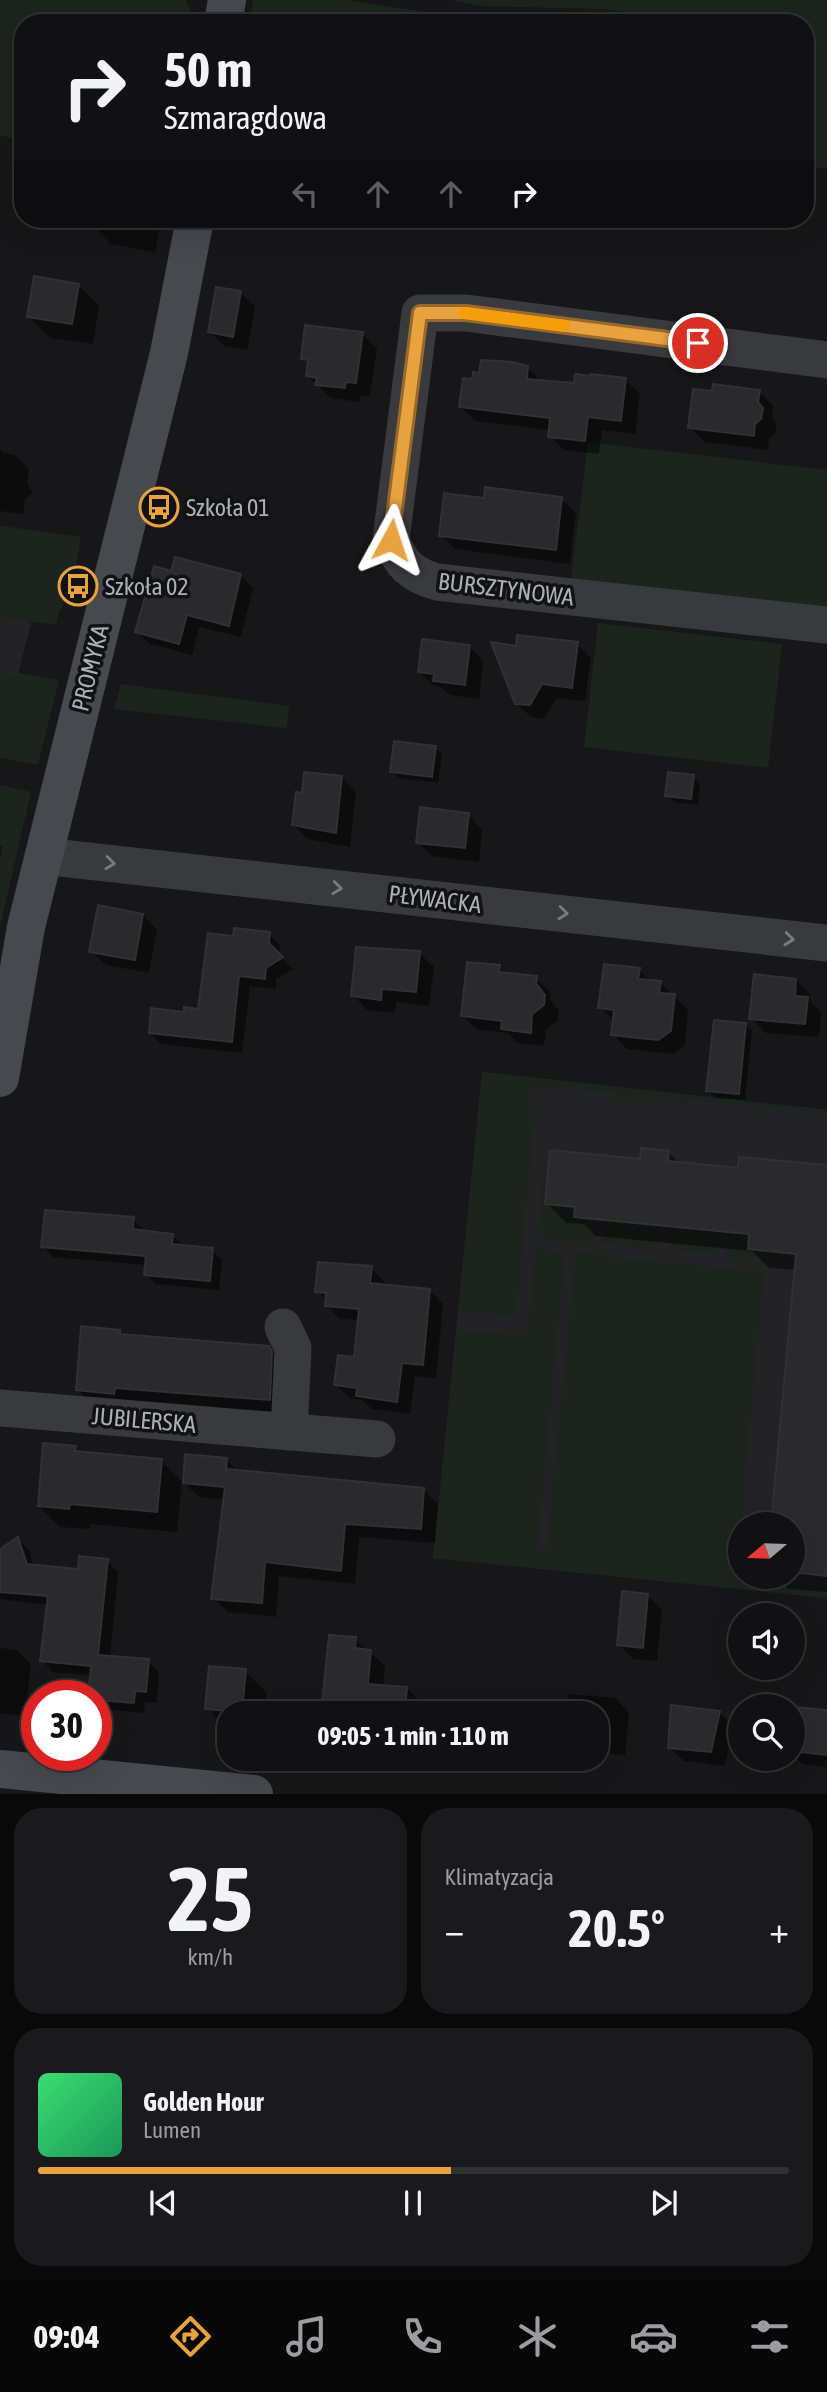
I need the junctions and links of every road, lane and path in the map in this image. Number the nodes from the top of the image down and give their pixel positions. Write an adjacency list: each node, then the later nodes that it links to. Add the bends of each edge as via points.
1 (193, 228): 4 (street, PROMYKA, via 169,353)
2 (827, 360): 3 (street, BURSZTYNOWA, via 466,313 420,313 391,540 408,570 437,582)
3 (827, 625)
4 (43, 856): 5 (street, PŁYWACKA, one-way to 5); 6 (street, PROMYKA)
5 (827, 943)
6 (0, 1078)
7 (283, 1327): 9 (street, via 293,1348)
8 (0, 1408): 9 (street, JUBILERSKA)
9 (289, 1432): 10 (street, JUBILERSKA)
10 (377, 1439)
11 (0, 1769): 12 (street)
12 (254, 1794)

